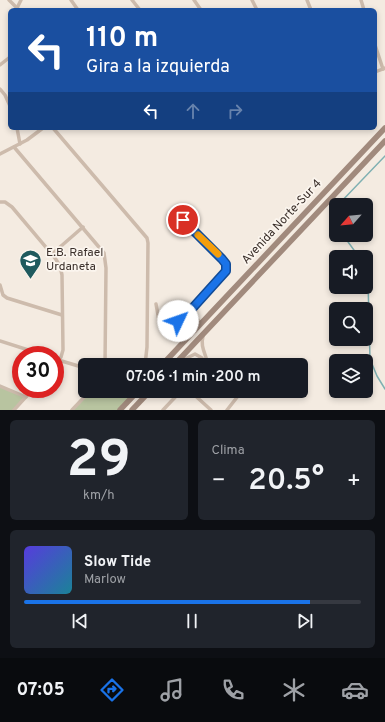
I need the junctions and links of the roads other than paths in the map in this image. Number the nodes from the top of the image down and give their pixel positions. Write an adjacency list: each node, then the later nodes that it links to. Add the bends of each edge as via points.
1 (9, 0): 3 (street)
2 (132, 0): 4 (street)
3 (17, 8)
4 (138, 8)
5 (377, 50): 8 (street)
6 (8, 59): 7 (street)
7 (0, 65)
8 (384, 69)
9 (0, 89): 10 (street)
10 (8, 102)
11 (385, 128): 27 (main road, Avenida Norte-Sur 4)
12 (17, 130): 16 (street)
13 (41, 130): 16 (street)
14 (55, 130): 36 (street, via 147,238)
15 (385, 141): 28 (main road, Avenida Norte-Sur 4)
16 (20, 144): 17 (street)
17 (14, 147): 18 (street); 21 (street)
18 (0, 154)
19 (0, 202): 22 (street, via 12,207)
20 (183, 220): 25 (street, via 227,266 226,271)
21 (83, 227): 22 (street); 35 (street, via 102,250 106,259)
22 (52, 254): 26 (street, via 62,271)
23 (0, 285): 26 (street, via 3,295 7,298)
24 (156, 304): 25 (street, via 160,326 167,330)
25 (189, 312): 27 (street)
26 (62, 315): 31 (street)
27 (202, 324): 37 (main road, Avenida Norte-Sur 4)
28 (203, 335): 32 (street); 38 (main road, Avenida Norte-Sur 4)
29 (0, 341): 30 (street)
30 (16, 346)
31 (63, 346)
32 (202, 347): 33 (street); 34 (street)
33 (194, 354): 39 (street); 40 (street)
34 (207, 357)
35 (105, 358)
36 (146, 358)
37 (169, 358)
38 (182, 358)
39 (187, 358)
40 (200, 358)
41 (64, 361): 42 (street)
42 (78, 366)
43 (0, 386): 44 (street)
44 (12, 391)
45 (25, 398): 52 (street)
46 (83, 398): 56 (street)
47 (131, 398): 57 (main road)
48 (143, 398): 58 (main road)
49 (174, 398): 53 (street)
50 (198, 398): 59 (street)
51 (236, 398): 60 (street)
52 (17, 406): 54 (street); 55 (street)
53 (164, 409)
54 (14, 410)
55 (22, 410)
56 (72, 410)
57 (120, 410)
58 (132, 410)
59 (211, 410)
60 (227, 410)

